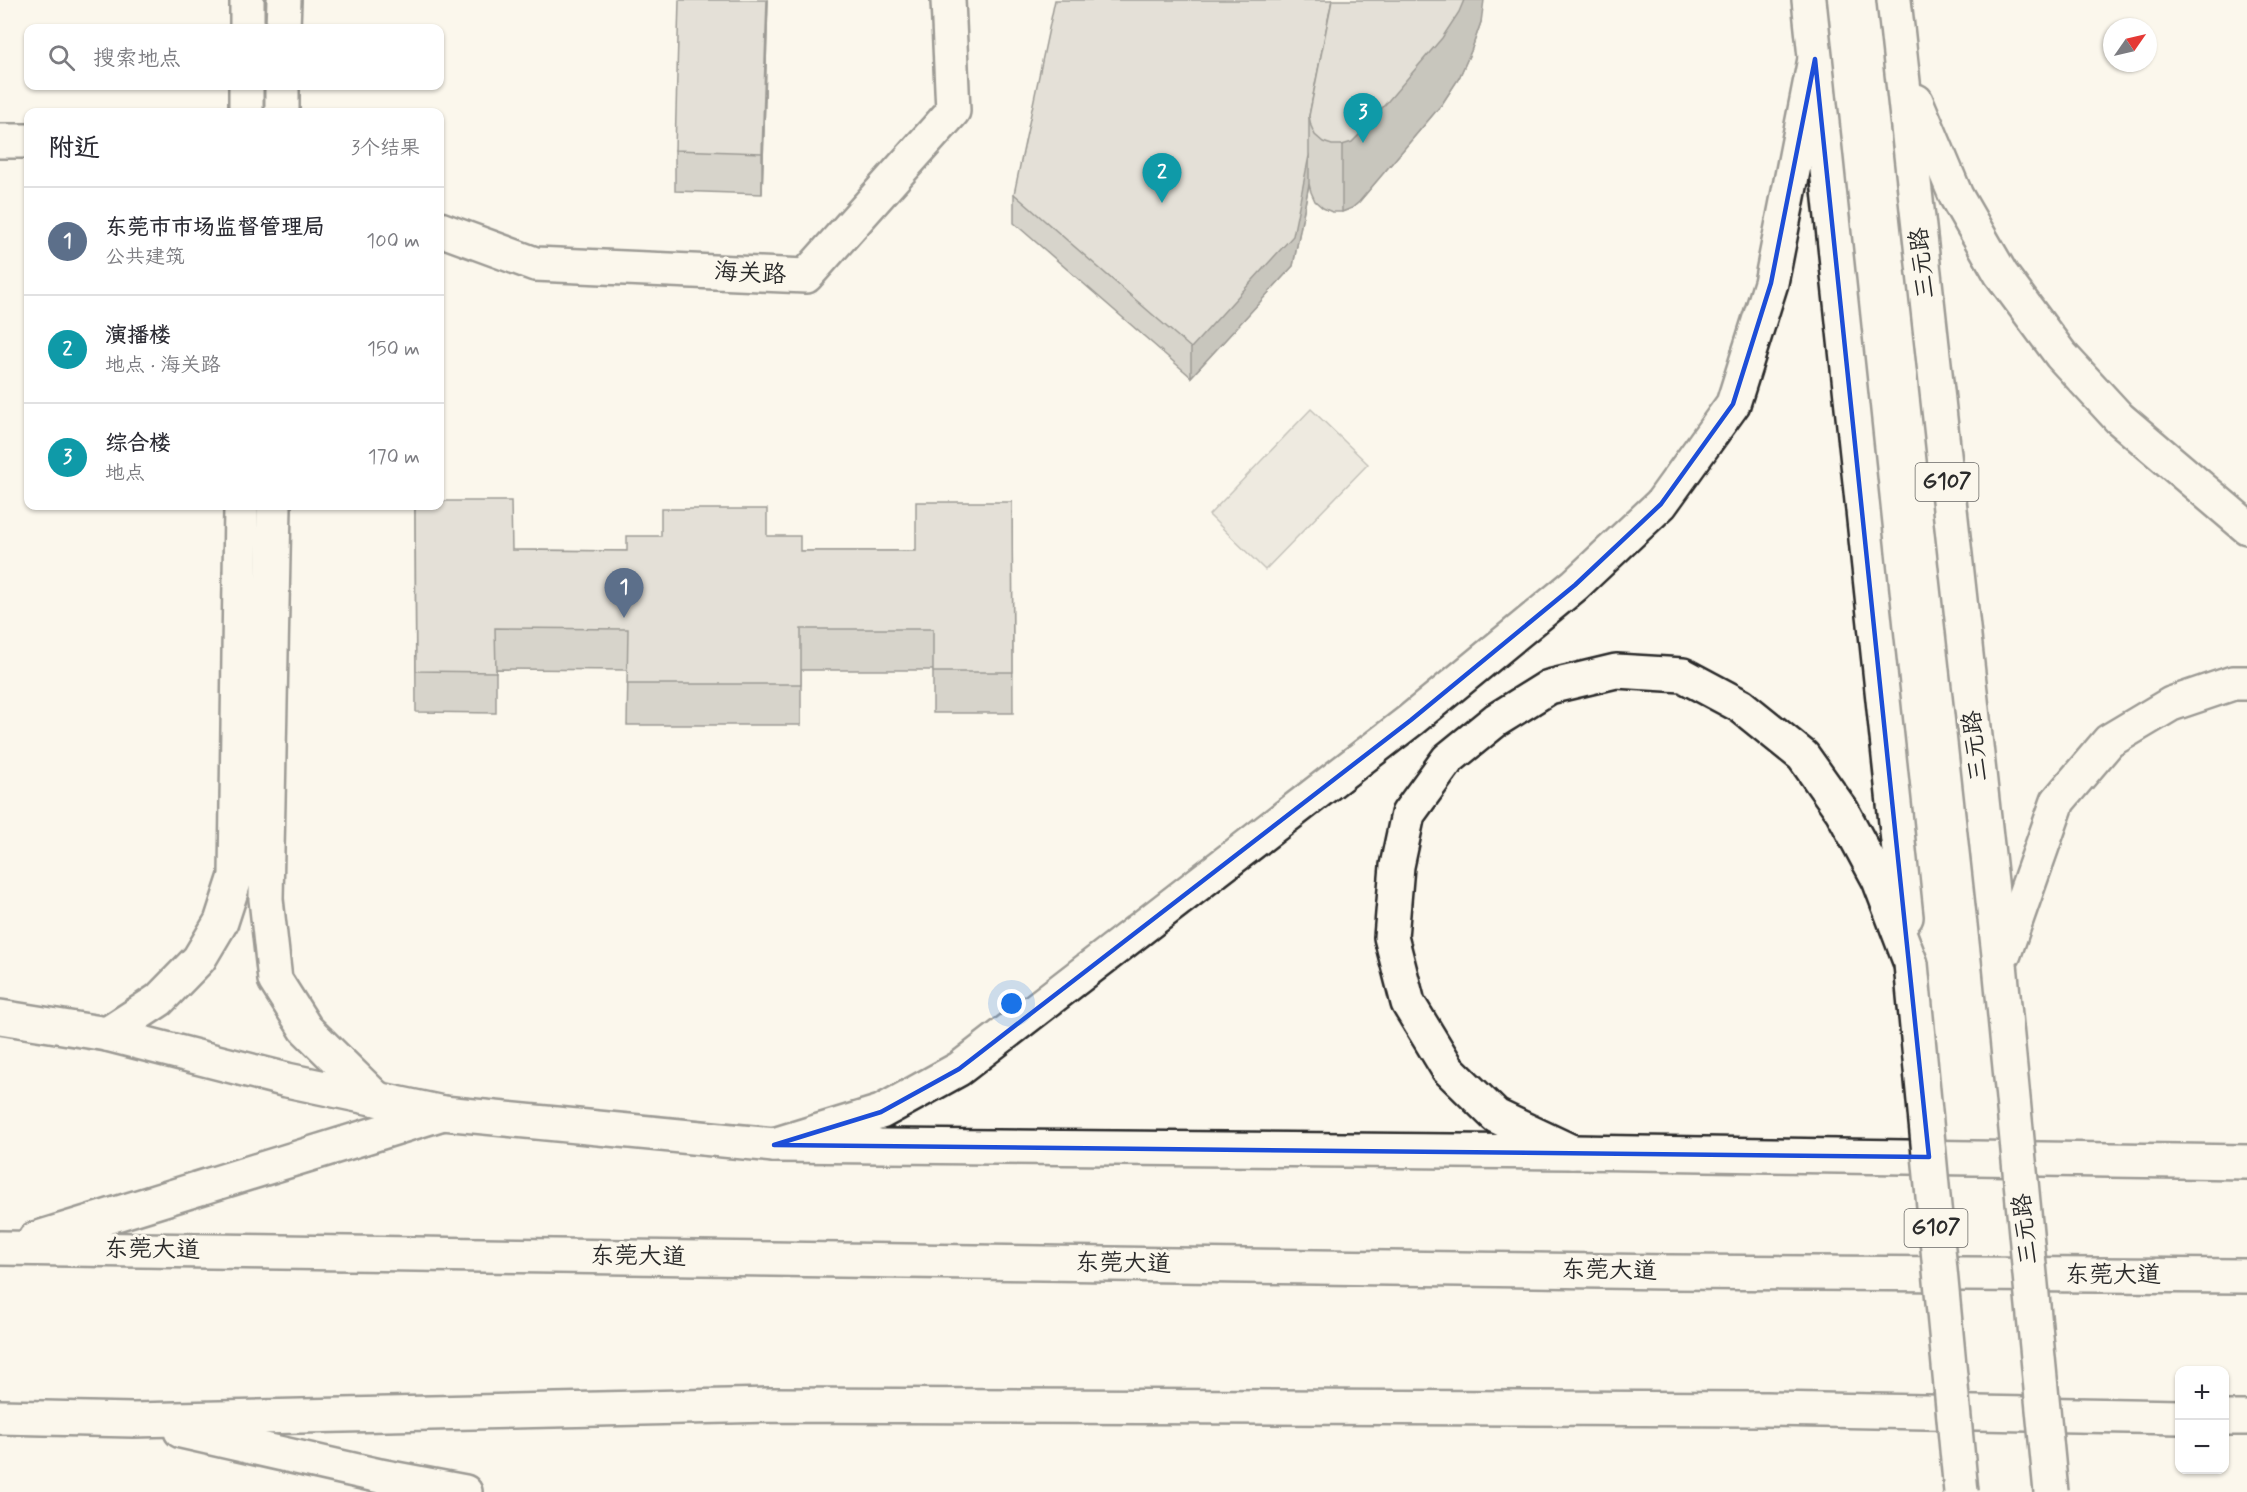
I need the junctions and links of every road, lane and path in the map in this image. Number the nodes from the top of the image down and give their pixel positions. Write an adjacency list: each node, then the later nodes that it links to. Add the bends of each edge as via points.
1 (247, 0): 6 (main road)
2 (284, 0): 7 (main road)
3 (948, 0): 16 (main road, 海关路, via 953,111 806,276 535,264)
4 (1809, 0): 8 (main road, G107)
5 (1894, 0): 9 (main road, 三元路 / G107)
6 (247, 24)
7 (283, 24)
8 (1815, 59): 21 (main road, G107); 27 (main road, via 1771,284 1732,405 1661,504 1575,585 1411,720 959,1069 881,1112)
9 (1902, 67): 19 (main road, via 1956,196 2001,274 2061,355 2119,418); 22 (main road, 三元路 / G107)
10 (246, 90): 12 (main road)
11 (282, 90): 13 (main road)
12 (246, 108)
13 (282, 108)
14 (0, 141): 15 (main road)
15 (24, 141)
16 (444, 230)
17 (241, 510): 24 (main road, via 236,876 221,922 199,959 159,1000)
18 (274, 510): 25 (main road, via 266,899 275,980 306,1029)
19 (2247, 527)
20 (2247, 683): 22 (main road, via 2234,683 2171,704 2109,741 2058,801)
21 (1911, 964): 28 (main road, via 1879,880 1842,812 1803,756 1741,706 1683,675 1616,670 1549,687 1496,720 1448,759 1408,814 1397,866 1391,937 1408,1003 1448,1069 1496,1116); 38 (main road, G107, bridge)
22 (2000, 964): 39 (main road, 三元路 / G107, bridge)
23 (0, 1017): 24 (main road)
24 (107, 1034): 25 (main road)
25 (377, 1099): 26 (main road)
26 (443, 1113): 27 (main road); 30 (main road)
27 (774, 1145): 28 (main road)
28 (1572, 1152): 29 (main road)
29 (2247, 1161)
30 (4, 1248): 31 (main road, 东莞大道)
31 (2247, 1276)
32 (0, 1417): 36 (main road)
33 (2175, 1417): 36 (main road, via 1766,1409 771,1405)
34 (2229, 1418): 35 (main road)
35 (2247, 1418)
36 (133, 1420): 37 (main road)
37 (465, 1492)
38 (1961, 1492)
39 (2051, 1492)

